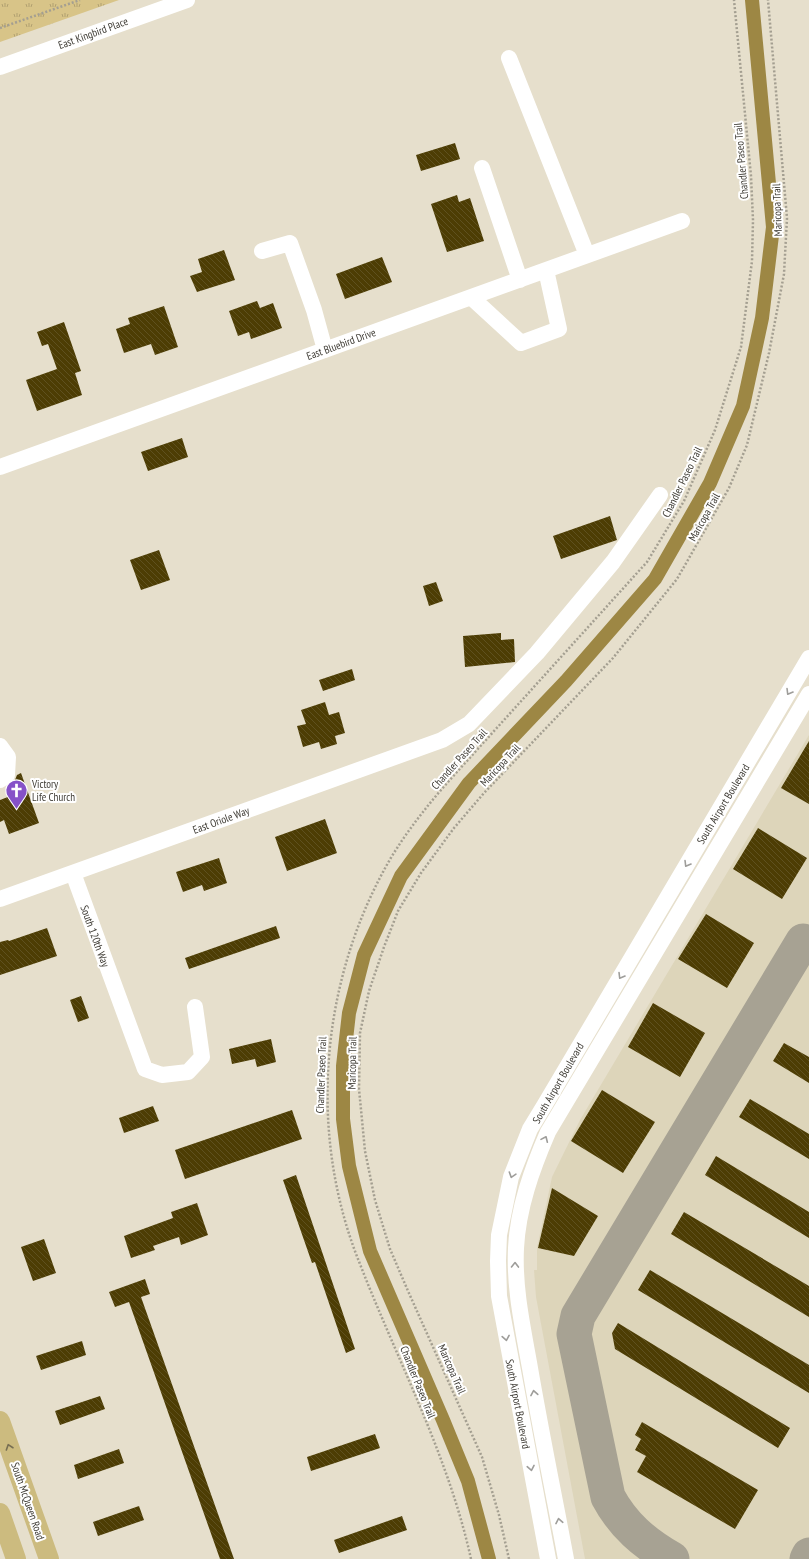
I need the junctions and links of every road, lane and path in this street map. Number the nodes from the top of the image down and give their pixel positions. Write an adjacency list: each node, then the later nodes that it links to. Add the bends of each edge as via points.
1 (80, 0): 5 (path)
2 (187, 0): 7 (street, East Kingbird Place)
3 (734, 0): 32 (path, Chandler Paseo Trail, via 751,176 752,261 741,347 716,430 684,501 647,562 447,783 392,856 360,921 332,1026 327,1096 328,1137 345,1221 357,1258 451,1488)
4 (768, 0): 33 (path, Maricopa Trail, via 787,218 784,274 769,353 747,445 730,488 677,579 613,658 484,793 421,873 398,911 384,947 369,992 360,1033 359,1090 365,1151 375,1200 390,1249 482,1457)
5 (0, 28)
6 (509, 58): 11 (street)
7 (0, 67)
8 (482, 168): 13 (street)
9 (682, 221): 11 (street, East Bluebird Drive)
10 (262, 251): 15 (street, via 290,243)
11 (587, 255): 12 (street, East Bluebird Drive)
12 (546, 270): 13 (street, East Bluebird Drive); 14 (street, via 559,329 521,343)
13 (520, 280): 14 (street, East Bluebird Drive)
14 (471, 297): 15 (street, East Bluebird Drive)
15 (325, 350): 16 (street, East Bluebird Drive)
16 (0, 468)
17 (660, 496): 22 (street, East Oriole Way, via 613,562 536,653 469,724 442,740)
18 (809, 658): 26 (street, South Airport Boulevard, one-way to 26, via 544,1106 519,1154 504,1204 499,1248 499,1296)
19 (809, 694): 25 (street, South Airport Boulevard, one-way to 19, via 517,1295 516,1247 520,1214 536,1158 548,1132)
20 (0, 746): 21 (street, via 8,757 7,775)
21 (0, 780)
22 (73, 873): 23 (street, East Oriole Way); 24 (street, South 120th Way, via 145,1069 162,1075 188,1072 202,1057)
23 (0, 899)
24 (195, 1007)
25 (528, 1359): 26 (street); 35 (street, South Airport Boulevard, one-way to 25)
26 (510, 1361): 34 (street, South Airport Boulevard, one-way to 34)
27 (0, 1421): 29 (main road, South McQueen Road, one-way to 27)
28 (0, 1513): 30 (main road)
29 (47, 1554): 31 (main road)
30 (16, 1559)
31 (20, 1559)
32 (471, 1559)
33 (509, 1559)
34 (548, 1559)
35 (566, 1559)

